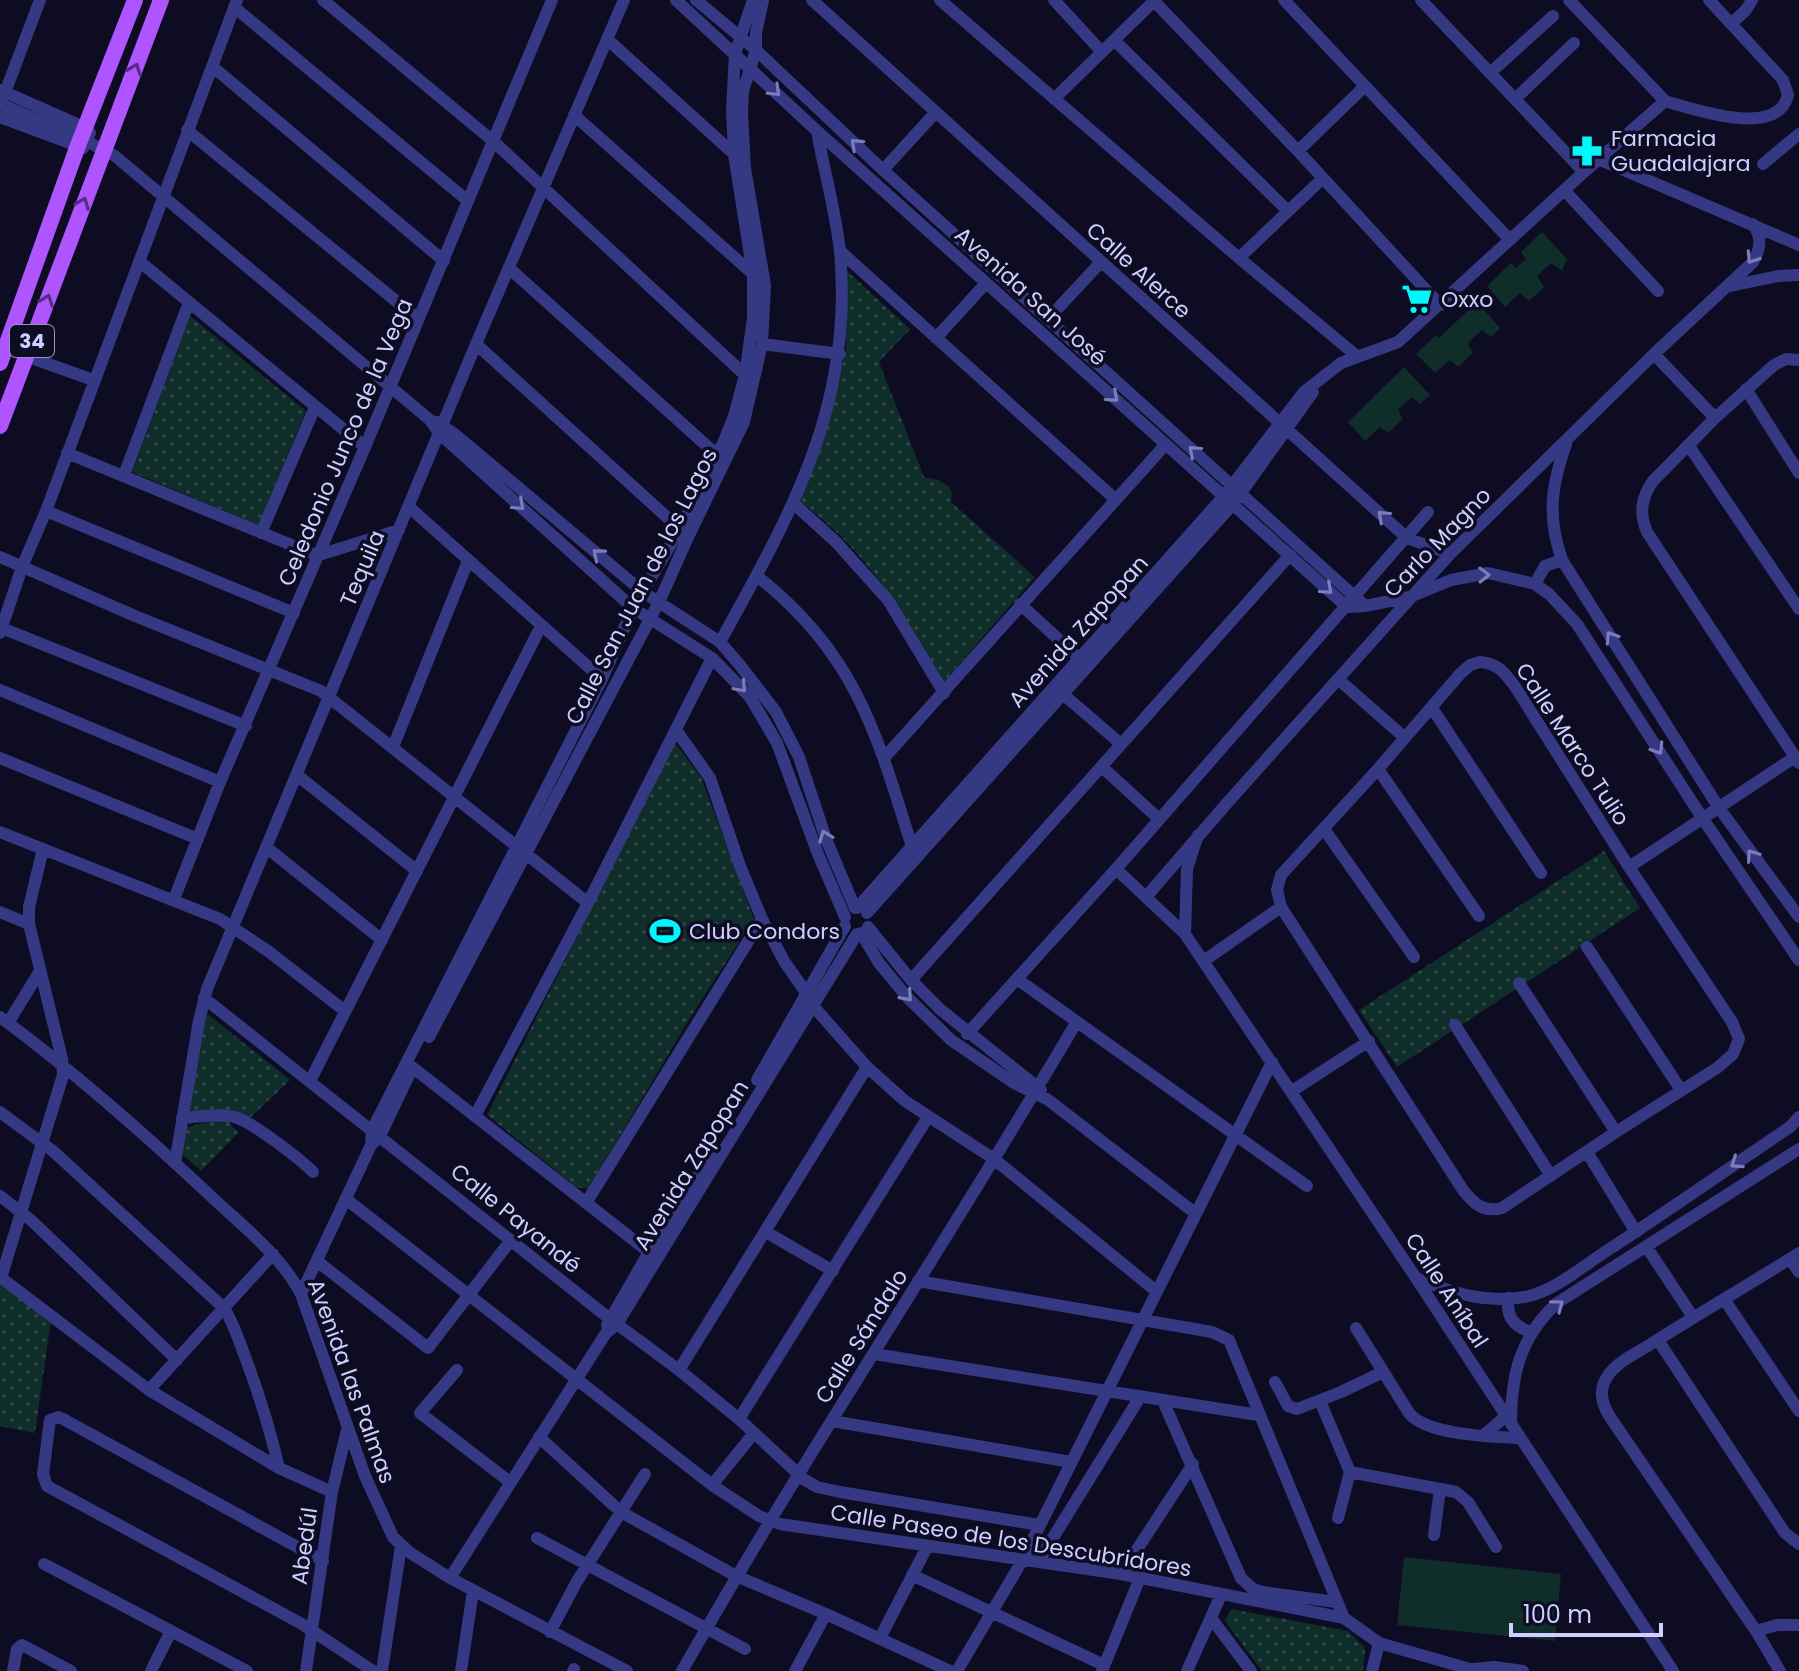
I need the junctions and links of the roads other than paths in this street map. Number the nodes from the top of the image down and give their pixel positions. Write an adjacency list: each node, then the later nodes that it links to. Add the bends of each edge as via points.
1 (40, 0): 34 (street)
2 (135, 0): 44 (main road, 34)
3 (161, 0): 46 (main road, 34, one-way to 3)
4 (323, 0): 45 (street)
5 (552, 0): 45 (street, Celedonio Junco de la Vega)
6 (624, 0): 24 (street, Tequila)
7 (676, 0): 29 (street, Avenida San José)
8 (696, 0): 23 (street, Avenida San José)
9 (753, 0): 23 (street, Calle San Juan de los Lagos)
10 (763, 0): 27 (street, Calle San Juan de los Lagos)
11 (812, 0): 38 (street, Calle Alerce)
12 (940, 0): 35 (street)
13 (1054, 0): 28 (street)
14 (1153, 0): 25 (street); 47 (street)
15 (1284, 0): 33 (street)
16 (1421, 0): 32 (street)
17 (1569, 0): 37 (street)
18 (1709, 0): 22 (street)
19 (1752, 0): 22 (street)
20 (236, 4): 30 (street); 57 (street)
21 (1553, 16): 32 (street)
22 (1732, 23): 37 (street, via 1783,80 1788,95 1782,108 1754,118 1716,115)
23 (740, 36): 27 (street, Avenida San José); 29 (street, Calle San Juan de los Lagos)
24 (607, 39): 39 (street, Tequila); 48 (street)
25 (1114, 40): 28 (street); 58 (street)
26 (1574, 43): 36 (street)
27 (756, 50): 31 (street, Calle San Juan de los Lagos); 51 (street, Avenida San José, one-way to 27)
28 (1101, 51): 35 (street)
29 (735, 54): 31 (street, Avenida San José); 48 (street, Calle San Juan de los Lagos)
30 (213, 67): 41 (street); 67 (street)
31 (751, 68): 42 (street, Avenida San José, one-way to 42); 81 (street, Calle San Juan de los Lagos, via 743,91 743,148 765,285)
32 (1490, 73): 36 (street)
33 (1364, 87): 47 (street); 62 (street)
34 (1, 97): 44 (street)
35 (1054, 99): 65 (street)
36 (1515, 99): 52 (street)
37 (1665, 101): 49 (street, Avenida Zapopan)
38 (935, 113): 51 (street); 68 (street, Calle Alerce)
39 (574, 115): 54 (street, Tequila); 70 (street)
40 (0, 117): 44 (street)
41 (187, 130): 56 (street); 77 (street)
42 (817, 131): 61 (street, Avenida San José); 64 (street)
43 (1799, 134): 50 (street)
44 (81, 138): 46 (street); 87 (main road, 34)
45 (493, 141): 54 (street); 57 (street, Celedonio Junco de la Vega)
46 (103, 150): 56 (street); 84 (main road, 34, one-way to 46)
47 (1298, 151): 53 (street)
48 (734, 154): 70 (street, Calle San Juan de los Lagos)
49 (1598, 159): 52 (street, Avenida Zapopan); 60 (street)
50 (1763, 164)
51 (883, 170): 59 (street, Avenida San José)
52 (1584, 172): 55 (street, Avenida Zapopan)
53 (1323, 178): 58 (street); 76 (street)
54 (543, 189): 69 (street, Tequila); 88 (street)
55 (1564, 190): 62 (street, Avenida Zapopan); 74 (street)
56 (163, 195): 66 (street); 90 (street)
57 (468, 201): 67 (street, Celedonio Junco de la Vega)
58 (1288, 211): 65 (street)
59 (933, 216): 61 (street); 78 (street, Avenida San José)
60 (1753, 224): 63 (street); 73 (street, Carlo Magno, one-way to 73, via 1760,250)
61 (925, 227): 72 (street, Avenida San José)
62 (1510, 240): 76 (street, Avenida Zapopan)
63 (1799, 245)
64 (840, 251): 79 (street); 82 (street)
65 (1239, 258): 85 (street)
66 (139, 261): 75 (street); 89 (street)
67 (444, 261): 77 (street, Celedonio Junco de la Vega)
68 (1101, 262): 78 (street); 95 (street, Calle Alerce)
69 (509, 268): 80 (street, Tequila); 102 (street)
70 (753, 274): 88 (street, Calle San Juan de los Lagos)
71 (1799, 275): 73 (street)
72 (986, 283): 79 (street); 98 (street, Avenida San José, one-way to 98)
73 (1727, 287): 83 (street, Carlo Magno)
74 (1658, 291)
75 (189, 302): 92 (street); 104 (street)
76 (1440, 305): 85 (street, Avenida Zapopan, via 1398,342)
77 (418, 319): 90 (street, Celedonio Junco de la Vega)
78 (1048, 319): 105 (street, Avenida San José, one-way to 78)
79 (936, 338): 106 (street)
80 (476, 344): 96 (street, Tequila); 111 (street)
81 (762, 344): 82 (street); 126 (street, Calle San Juan de los Lagos, via 744,422)
82 (840, 354): 107 (street, via 821,434)
83 (1654, 354): 93 (street); 97 (street, Carlo Magno)
84 (26, 356): 89 (street); 94 (main road, 34)
85 (1358, 357): 95 (street, Avenida Zapopan, via 1341,363 1304,392)
86 (1799, 360): 91 (street, via 1774,365)
87 (0, 363)
88 (745, 375): 102 (street, Calle San Juan de los Lagos)
89 (93, 380): 101 (street)
90 (391, 385): 96 (street); 100 (street, Celedonio Junco de la Vega)
91 (1746, 389): 93 (street); 103 (street)
92 (315, 407): 100 (street); 113 (street)
93 (1715, 418): 99 (street)
94 (0, 426)
95 (1283, 426): 105 (street, Avenida Zapopan); 114 (street, Calle Alerce, one-way to 95)
96 (442, 430): 108 (street, Tequila); 124 (street, one-way to 96); 129 (street, one-way to 129)
97 (1567, 442): 115 (street, Carlo Magno); 119 (street, via 1554,476 1551,505)
98 (1166, 444): 105 (street, Avenida San José); 106 (street)
99 (1689, 446): 130 (street); 153 (street, via 1646,492 1642,521)
100 (365, 447): 116 (street, Celedonio Junco de la Vega)
101 (67, 453): 104 (street); 109 (street)
102 (717, 455): 111 (street, Calle San Juan de los Lagos)
103 (1799, 473)
104 (124, 475): 113 (street)
105 (1233, 495): 117 (street, Avenida San José); 127 (street, Avenida San José); 137 (street, Avenida Zapopan); 143 (street, Avenida Zapopan)
106 (1115, 499): 128 (street)
107 (793, 503): 122 (street); 142 (street, via 888,600)
108 (409, 507): 112 (street, Tequila); 120 (street)
109 (46, 511): 121 (street); 131 (street)
110 (1428, 512): 114 (street)
111 (680, 529): 124 (street, Calle San Juan de los Lagos)
112 (399, 530): 116 (street); 144 (street, Tequila)
113 (261, 533): 116 (street)
114 (1407, 538): 115 (street, Calle Alerce); 127 (street)
115 (1450, 554): 125 (street, Carlo Magno)
116 (319, 555): 131 (street, Celedonio Junco de la Vega)
117 (1290, 555): 127 (street, Avenida San José, one-way to 127); 149 (street)
118 (0, 557): 121 (street)
119 (1562, 560): 123 (street, via 1545,566); 159 (street, one-way to 119)
120 (468, 561): 133 (street); 150 (street)
121 (22, 567): 134 (street); 138 (street)
122 (757, 576): 135 (street); 152 (street, via 809,624 844,669)
123 (1535, 584): 125 (street, one-way to 123, via 1451,580 1488,573); 161 (street, one-way to 161, via 1577,624)
124 (643, 592): 126 (street); 129 (street, Calle San Juan de los Lagos)
125 (1410, 597): 127 (street); 140 (street, Carlo Magno)
126 (659, 602): 132 (street, Calle San Juan de los Lagos); 135 (street)
127 (1356, 603): 160 (street)
128 (1020, 604): 137 (street); 142 (street)
129 (633, 608): 132 (street); 139 (street, Calle San Juan de los Lagos)
130 (1799, 609)
131 (294, 613): 138 (street, Celedonio Junco de la Vega)
132 (649, 619): 136 (street); 169 (street, Calle San Juan de los Lagos)
133 (541, 626): 139 (street); 158 (street)
134 (1, 631): 146 (street)
135 (720, 642): 182 (street, one-way to 135, via 799,757 757,686)
136 (712, 658): 147 (street); 182 (street, one-way to 182, via 750,697 777,743 818,854)
137 (1080, 659): 167 (street, Avenida Zapopan)
138 (270, 669): 144 (street); 146 (street, Celedonio Junco de la Vega)
139 (602, 679): 169 (street, Calle San Juan de los Lagos)
140 (1338, 679): 148 (street); 164 (street, Carlo Magno)
141 (0, 690): 157 (street)
142 (944, 693): 152 (street)
143 (1064, 695): 149 (street); 182 (street, Avenida Zapopan)
144 (329, 696): 150 (street); 156 (street, Tequila)
145 (1432, 708): 148 (street, Calle Marco Tulio); 170 (street, Calle Marco Tulio, via 1470,665 1490,662 1499,668); 173 (street)
146 (246, 726): 157 (street, Celedonio Junco de la Vega)
147 (676, 730): 177 (street); 181 (street, via 710,778)
148 (1404, 737): 155 (street, Calle Marco Tulio)
149 (1121, 744): 154 (street)
150 (393, 747): 158 (street)
151 (0, 758): 165 (street)
152 (884, 758): 167 (street)
153 (1797, 760): 159 (street)
154 (1102, 767): 160 (street); 193 (street)
155 (1378, 769): 162 (street, Calle Marco Tulio); 179 (street)
156 (297, 775): 166 (street, Tequila); 172 (street)
157 (220, 782): 165 (street, Celedonio Junco de la Vega)
158 (455, 798): 169 (street); 172 (street)
159 (1719, 808): 161 (street); 180 (street, one-way to 159)
160 (1159, 819): 171 (street)
161 (1703, 819): 170 (street); 190 (street)
162 (1324, 829): 176 (street, Calle Marco Tulio, via 1281,875); 188 (street)
163 (0, 832): 168 (street)
164 (1198, 835): 174 (street, Carlo Magno); 185 (street, via 1184,887)
165 (198, 839): 175 (street, Celedonio Junco de la Vega)
166 (266, 847): 184 (street, Tequila); 186 (street)
167 (912, 847): 182 (street, Avenida Zapopan)
168 (43, 849): 175 (street); 183 (street)
169 (521, 851): 177 (street); 205 (street, Calle San Juan de los Lagos); 217 (street, Calle San Juan de los Lagos)
170 (1629, 867): 209 (street, Calle Marco Tulio, via 1738,1033 1738,1046 1727,1061)
171 (1116, 869): 174 (street, Calle Aníbal); 192 (street)
172 (417, 871): 186 (street)
173 (1541, 873)
174 (1146, 897): 185 (street, Calle Aníbal)
175 (174, 899): 184 (street)
176 (1279, 902): 189 (street); 202 (street)
177 (588, 903): 212 (street)
178 (0, 912): 183 (street)
179 (1479, 916)
180 (1799, 917)
181 (762, 919): 196 (street); 229 (street)
182 (857, 921): 193 (street); 196 (street, Avenida Zapopan); 208 (street, one-way to 208, via 879,963 938,1029)
183 (29, 924): 191 (street)
184 (233, 927): 195 (street, Tequila); 197 (street)
185 (1185, 934): 189 (street, Calle Aníbal)
186 (382, 940): 197 (street)
187 (1587, 947): 209 (street)
188 (1414, 957)
189 (1205, 960): 203 (street, Calle Aníbal)
190 (1799, 960)
191 (40, 971): 198 (street); 204 (street)
192 (1017, 979): 199 (street); 201 (street)
193 (911, 980): 201 (street)
194 (1519, 983): 216 (street)
195 (204, 998): 207 (street, Calle Payandé); 215 (street, Tequila)
196 (810, 1000): 206 (street); 236 (street, Avenida Zapopan); 253 (street, Avenida Zapopan)
197 (345, 1011): 207 (street)
198 (4, 1020): 204 (street, Avenida las Palmas)
199 (1076, 1023): 208 (street, Calle Sándalo); 218 (street)
200 (1455, 1025): 225 (street)
201 (967, 1034): 208 (street)
202 (1369, 1041): 210 (street); 225 (street, via 1470,1200 1486,1210 1502,1208)
203 (1272, 1062): 210 (street, Calle Aníbal); 218 (street)
204 (63, 1066): 219 (street); 223 (street, Avenida las Palmas)
205 (412, 1067): 212 (street); 217 (street, Calle San Juan de los Lagos)
206 (867, 1067): 213 (street); 232 (street)
207 (310, 1081): 217 (street, Calle Payandé)
208 (1036, 1090): 222 (street, Calle Sándalo); 231 (street)
209 (1681, 1090): 216 (street)
210 (1292, 1091): 243 (street, Calle Aníbal)
211 (0, 1112): 219 (street)
212 (475, 1116): 229 (street)
213 (928, 1117): 222 (street); 240 (street)
214 (1799, 1117): 233 (street, one-way to 233)
215 (182, 1118): 223 (street, Tequila); 224 (street, via 231,1116 245,1121)
216 (1616, 1132): 221 (street)
217 (374, 1137): 228 (street, Calle San Juan de los Lagos); 234 (street, Calle Payandé)
218 (1235, 1137): 226 (street); 231 (street)
219 (42, 1142): 230 (street); 250 (street)
220 (1799, 1149): 235 (street)
221 (1587, 1152): 225 (street); 233 (street)
222 (994, 1159): 244 (street, Calle Sándalo); 245 (street)
223 (175, 1163): 237 (street, Avenida las Palmas)
224 (313, 1172)
225 (1551, 1176)
226 (1307, 1186)
227 (0, 1196): 230 (street)
228 (346, 1199): 239 (street, Calle San Juan de los Lagos); 247 (street)
229 (586, 1203): 236 (street)
230 (22, 1213): 242 (street); 258 (street)
231 (1195, 1213): 245 (street)
232 (766, 1232): 240 (street); 260 (street)
233 (1636, 1232): 248 (street, via 1546,1289)
234 (511, 1240): 247 (street); 253 (street, Calle Payandé)
235 (1646, 1246): 251 (street); 255 (street, one-way to 235, via 1557,1303)
236 (649, 1252): 253 (street, Avenida Zapopan)
237 (273, 1254): 246 (street, Avenida las Palmas); 250 (street)
238 (1794, 1256): 241 (street); 249 (street)
239 (317, 1261): 246 (street, Calle San Juan de los Lagos); 247 (street, via 428,1348)
240 (833, 1271): 271 (street)
241 (1799, 1272)
242 (1, 1278): 264 (street)
243 (1416, 1278): 248 (street, via 1485,1300); 272 (street, Calle Aníbal)
244 (918, 1281): 252 (street); 257 (street, Calle Sándalo)
245 (1156, 1291): 252 (street)
246 (301, 1294): 274 (street, Avenida las Palmas)
247 (470, 1296): 262 (street)
248 (1509, 1298): 255 (street, via 1512,1320)
249 (1724, 1299): 251 (street); 269 (street)
250 (224, 1308): 258 (street); 281 (street, via 254,1379)
251 (1693, 1317): 256 (street)
252 (1142, 1318): 265 (street); 270 (street, via 1229,1340)
253 (613, 1321): 260 (street, Calle Payandé); 262 (street, Avenida Zapopan)
254 (1356, 1328): 261 (street)
255 (1531, 1332): 272 (street, via 1519,1358)
256 (1658, 1340): 295 (street, via 1785,1533); 320 (street, via 1611,1372 1602,1401)
257 (874, 1354): 265 (street); 273 (street, Calle Sándalo)
258 (177, 1360): 264 (street)
259 (457, 1370): 285 (street, via 420,1413)
260 (679, 1370): 271 (street, Calle Payandé)
261 (1383, 1372): 268 (street); 276 (street, via 1419,1423)
262 (576, 1379): 277 (street, Avenida Zapopan); 286 (street)
263 (1275, 1382): 268 (street, via 1291,1409)
264 (149, 1390): 281 (street)
265 (1106, 1391): 266 (street); 279 (street)
266 (1140, 1397): 267 (street); 301 (street)
267 (1163, 1401): 270 (street); 280 (street)
268 (1320, 1401): 282 (street)
269 (1799, 1411)
270 (1258, 1415): 311 (street)
271 (739, 1419): 275 (street, Calle Payandé)
272 (1508, 1420): 276 (street); 278 (street, Calle Aníbal)
273 (832, 1421): 279 (street); 284 (street, Calle Sándalo)
274 (347, 1428): 288 (street, Abedúl); 296 (street, Avenida las Palmas, via 387,1528)
275 (754, 1433): 284 (street, Calle Payandé); 286 (street)
276 (1484, 1435): 278 (street)
277 (539, 1437): 285 (street, Avenida Zapopan); 289 (street)
278 (1519, 1438): 348 (street, Calle Aníbal)
279 (1071, 1462): 292 (street)
280 (1193, 1464): 304 (street); 311 (street, via 1241,1578 1263,1592)
281 (279, 1468): 288 (street)
282 (1350, 1472): 287 (street); 290 (street)
283 (645, 1474): 289 (street)
284 (798, 1474): 291 (street, Calle Sándalo); 292 (street, Calle Payandé, via 817,1487 840,1492)
285 (510, 1482): 307 (street, Avenida Zapopan)
286 (712, 1485): 291 (street)
287 (1440, 1489): 293 (street); 298 (street, via 1465,1498)
288 (332, 1492): 299 (street, Abedúl)
289 (621, 1512): 303 (street); 306 (street)
290 (1338, 1518)
291 (768, 1521): 297 (street, Calle Paseo de los Descubridores); 306 (street, Calle Sándalo)
292 (1039, 1525): 300 (street)
293 (1434, 1535)
294 (537, 1538): 303 (street)
295 (1799, 1544)
296 (401, 1546): 307 (street, Avenida las Palmas); 337 (street)
297 (927, 1547): 300 (street, Calle Paseo de los Descubridores); 305 (street)
298 (1496, 1547)
299 (323, 1561): 319 (street, Abedúl); 319 (street, via 63,1419 54,1418 48,1425 43,1474 52,1489)
300 (1022, 1561): 301 (street, Calle Paseo de los Descubridores); 313 (street)
301 (1038, 1562): 304 (street, Calle Paseo de los Descubridores)
302 (44, 1564): 318 (street)
303 (586, 1566): 317 (street); 321 (street)
304 (1121, 1574): 308 (street, Calle Paseo de los Descubridores)
305 (912, 1575): 313 (street); 323 (street)
306 (736, 1576): 312 (street); 317 (street, Calle Sándalo)
307 (450, 1578): 309 (street, Avenida las Palmas)
308 (1140, 1578): 310 (street, Calle Paseo de los Descubridores); 322 (street)
309 (473, 1591): 321 (street, Avenida las Palmas); 338 (street)
310 (1221, 1595): 314 (street); 315 (street, Calle Paseo de los Descubridores)
311 (1336, 1602): 315 (street)
312 (826, 1614): 323 (street); 341 (street)
313 (992, 1614): 328 (street); 343 (street)
314 (1211, 1618): 344 (street); 345 (street)
315 (1344, 1618): 325 (street, Calle Paseo de los Descubridores)
316 (1799, 1625): 320 (street)
317 (706, 1629): 326 (street); 340 (street, Calle Sándalo)
318 (171, 1631): 333 (street); 334 (street)
319 (312, 1631): 335 (street, Abedúl); 336 (street)
320 (1756, 1631): 329 (street)
321 (550, 1632): 339 (street, Avenida las Palmas)
322 (1118, 1634): 324 (street); 328 (street)
323 (880, 1638): 342 (street)
324 (1133, 1640)
325 (1379, 1643): 327 (street, Calle Paseo de los Descubridores); 346 (street)
326 (745, 1649)
327 (1442, 1665): 330 (street, Calle Paseo de los Descubridores)
328 (1103, 1668)
329 (1775, 1668)
330 (1475, 1670): 347 (street, Calle Paseo de los Descubridores)
331 (13, 1671): 332 (street, via 20,1646)
332 (71, 1671)
333 (151, 1671)
334 (247, 1671)
335 (306, 1671)
336 (373, 1671)
337 (382, 1671)
338 (461, 1671)
339 (627, 1671)
340 (682, 1671)
341 (795, 1671)
342 (950, 1671)
343 (957, 1671)
344 (1187, 1671)
345 (1251, 1671)
346 (1372, 1671)
347 (1523, 1671)
348 (1673, 1671)

